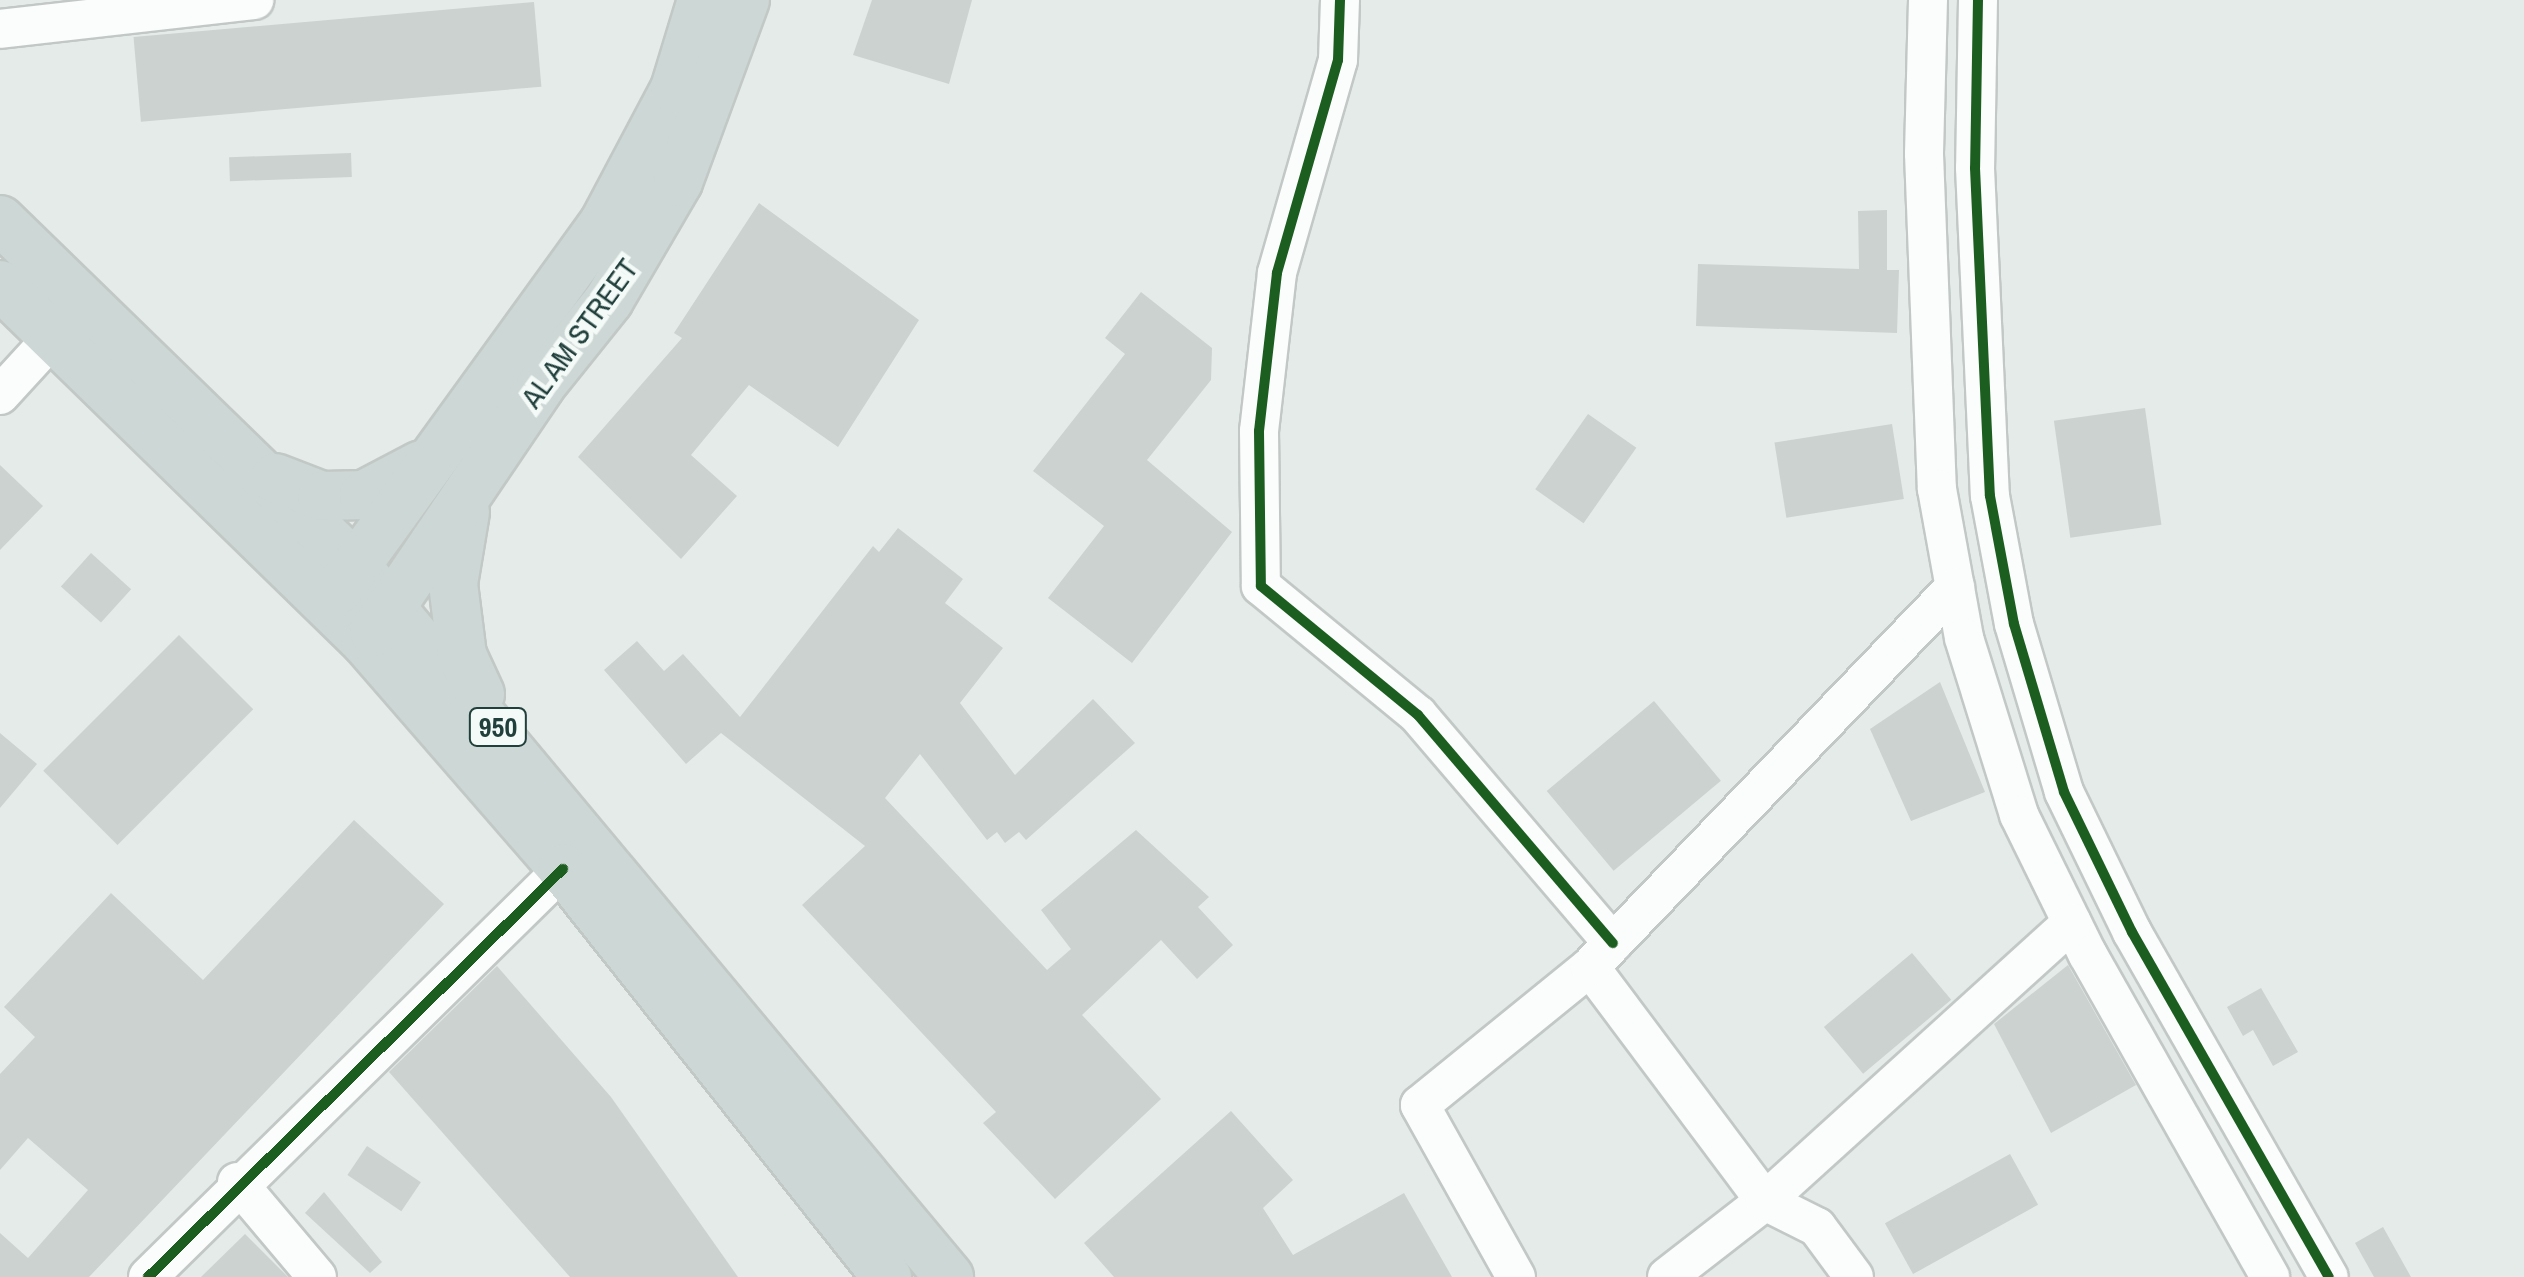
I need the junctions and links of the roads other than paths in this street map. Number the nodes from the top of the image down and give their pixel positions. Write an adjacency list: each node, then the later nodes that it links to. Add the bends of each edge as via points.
1 (254, 0): 7 (street)
2 (702, 0): 13 (main road, AL AM STREET, via 675,89 604,223)
3 (745, 0): 12 (main road, AL AM STREET, via 678,182 609,300)
4 (1340, 0): 22 (street, via 1338,60 1277,273 1260,431 1261,586 1418,715)
5 (1928, 0): 16 (street, via 1924,154 1936,488)
6 (1978, 0): 33 (street, via 1975,168 1990,496 2014,624 2064,792 2132,932)
7 (0, 29)
8 (0, 220): 14 (main road, 950 / 950)
9 (0, 285): 10 (main road, 950)
10 (54, 336): 11 (street); 17 (main road, 950)
11 (0, 395)
12 (496, 450): 18 (main road, AL AM STREET); 19 (main road, via 464,514 453,584 462,655)
13 (435, 454): 14 (main road, via 390,486 322,496 282,483); 15 (main road, AL AM STREET)
14 (248, 457): 15 (main road, 950 / 950)
15 (356, 566): 17 (main road, AL AM STREET); 18 (main road, 950 / 950)
16 (1955, 587): 21 (street, via 2019,815); 22 (street)
17 (328, 604): 18 (main road, 950)
18 (379, 625): 19 (main road, 950 / 950); 20 (main road, 950)
19 (492, 720): 28 (main road, 950 / 950)
20 (563, 869): 23 (street); 27 (main road, 950)
21 (2072, 922): 24 (street); 32 (street)
22 (1602, 955): 24 (street); 29 (street, via 1420,1105)
23 (237, 1182): 25 (street); 26 (street)
24 (1765, 1201): 30 (street); 31 (street, via 1817,1227)
25 (148, 1277)
26 (318, 1277)
27 (887, 1277)
28 (949, 1277)
29 (1516, 1277)
30 (1667, 1277)
31 (1854, 1277)
32 (2270, 1277)
33 (2330, 1277)

